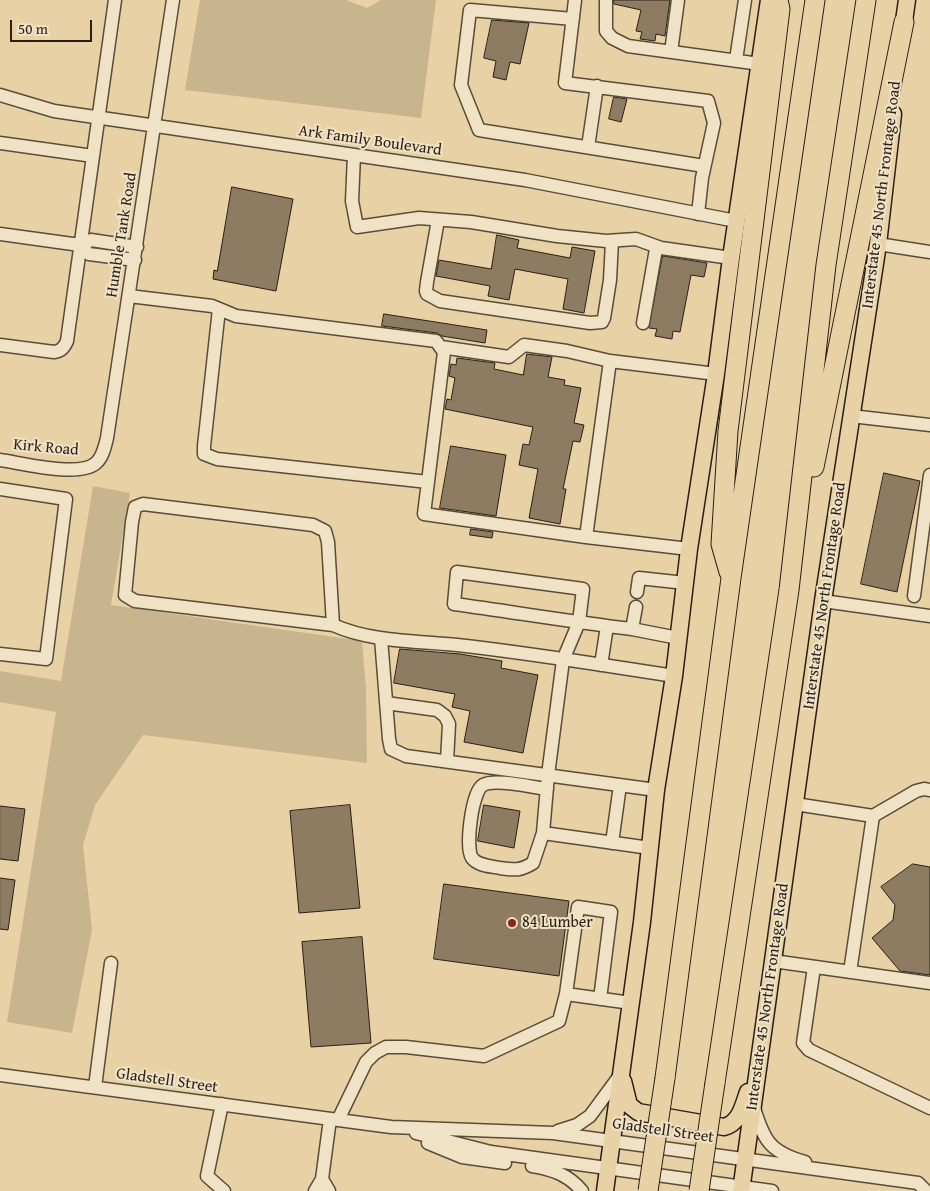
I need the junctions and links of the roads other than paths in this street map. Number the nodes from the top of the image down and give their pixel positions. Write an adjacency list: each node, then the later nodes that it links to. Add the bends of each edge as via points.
1 (115, 0): 18 (street)
2 (173, 0): 19 (street, Humble Tank Road)
3 (575, 0): 11 (street)
4 (606, 0): 13 (street, via 606,31 612,38 628,46)
5 (678, 0): 13 (street)
6 (745, 0): 14 (street)
7 (770, 0): 15 (main road); 52 (highway, via 780,9 728,431 721,544)
8 (815, 0): 52 (highway)
9 (866, 0): 54 (highway, via 826,266)
10 (907, 0): 12 (main road, Interstate 45 North Frontage Road)
11 (573, 18): 16 (street, via 565,83); 21 (street, via 470,10 460,85 479,130)
12 (904, 22): 30 (main road, Interstate 45 North Frontage Road); 54 (highway)
13 (671, 52): 14 (street)
14 (736, 60): 15 (street)
15 (760, 64): 27 (main road)
16 (597, 86): 21 (street); 24 (street, via 708,101 714,123)
17 (0, 95): 18 (street, Ark Family Boulevard, via 54,112)
18 (98, 118): 19 (street, Ark Family Boulevard); 23 (street)
19 (154, 127): 22 (street, Ark Family Boulevard); 34 (street, Humble Tank Road)
20 (0, 143): 23 (street)
21 (588, 147): 24 (street)
22 (354, 155): 25 (street, Ark Family Boulevard, via 525,180); 26 (street, via 352,201 357,227 419,218)
23 (93, 156): 31 (street)
24 (704, 166): 25 (street)
25 (698, 214): 27 (street, Ark Family Boulevard)
26 (438, 220): 29 (street); 29 (street, via 427,294 440,301 590,323 602,322 604,318)
27 (736, 221): 35 (main road)
28 (0, 234): 31 (street)
29 (612, 241): 32 (street, via 636,239)
30 (878, 244): 33 (street); 43 (main road, Interstate 45 North Frontage Road)
31 (80, 245): 34 (street, via 89,254); 39 (street, via 65,346 54,352)
32 (661, 248): 35 (street); 38 (street, via 654,253)
33 (930, 252)
34 (136, 253): 36 (street, Humble Tank Road)
35 (731, 258): 42 (main road)
36 (129, 296): 37 (street); 46 (street, Humble Tank Road, via 107,438 97,462)
37 (219, 309): 40 (street, via 236,316 436,341); 48 (street, via 204,454 218,459)
38 (643, 323)
39 (0, 345)
40 (441, 347): 41 (street, via 509,357 524,345); 48 (street, via 444,352)
41 (610, 361): 42 (street); 50 (street)
42 (716, 374): 51 (main road)
43 (851, 416): 44 (street); 57 (main road, Interstate 45 North Frontage Road)
44 (930, 425)
45 (0, 460): 46 (street, Kirk Road, via 61,469)
46 (88, 468)
47 (930, 475): 56 (street)
48 (428, 482): 50 (street, via 424,514)
49 (0, 489): 66 (street, via 66,498 46,659)
50 (586, 537): 51 (street)
51 (689, 549): 53 (main road)
52 (731, 578): 111 (highway, bridge)
53 (685, 583): 55 (street, via 639,578); 65 (main road)
54 (789, 590): 112 (highway, bridge)
55 (637, 592)
56 (914, 596)
57 (824, 601): 59 (street); 77 (main road, Interstate 45 North Frontage Road)
58 (636, 607): 63 (street)
59 (930, 616)
60 (579, 622): 60 (street, via 454,604 457,572 582,589); 62 (street); 67 (street)
61 (333, 624): 61 (street, via 325,531 313,525 143,504 135,507 125,595 135,601); 64 (street)
62 (607, 626): 63 (street); 68 (street)
63 (632, 629): 65 (street)
64 (381, 638): 67 (street); 70 (street)
65 (678, 638): 69 (main road)
66 (0, 654)
67 (563, 660): 68 (street); 72 (street)
68 (601, 665): 69 (street)
69 (674, 676): 75 (main road)
70 (386, 703): 71 (street, via 391,749 406,756); 71 (street, via 437,710 445,716 449,724)
71 (446, 761): 72 (street)
72 (548, 775): 73 (street); 74 (street)
73 (620, 785): 75 (street); 80 (street)
74 (547, 789): 79 (street); 79 (street, via 492,782 481,786 476,794 468,845 472,857 480,864 521,870 533,863)
75 (656, 790): 81 (main road)
76 (930, 790): 78 (street, via 916,791)
77 (795, 804): 78 (street); 82 (main road, Interstate 45 North Frontage Road)
78 (873, 816): 85 (street)
79 (543, 833): 80 (street)
80 (612, 843): 81 (street)
81 (650, 848): 89 (main road)
82 (773, 961): 84 (street); 90 (main road, Interstate 45 North Frontage Road)
83 (111, 963): 93 (street)
84 (814, 967): 85 (street); 96 (street, via 803,1043 810,1050)
85 (850, 972): 86 (street)
86 (930, 983)
87 (566, 994): 88 (street); 88 (street, via 578,907 611,912); 97 (street, via 559,1021 484,1056 386,1047 366,1062)
88 (600, 999): 89 (street)
89 (631, 1003): 91 (main road)
90 (759, 1064): 91 (main road, via 736,1121 724,1126 638,1112 629,1104); 95 (main road, Interstate 45 North Frontage Road)
91 (621, 1074): 99 (street, via 590,1116 577,1125); 100 (main road)
92 (0, 1075): 93 (street, Gladstell Street)
93 (95, 1087): 94 (street, Gladstell Street)
94 (222, 1104): 97 (street, Gladstell Street); 106 (street, via 207,1176)
95 (753, 1106): 101 (main road, Interstate 45 North Frontage Road); 103 (street, via 760,1129 776,1149 789,1157)
96 (930, 1108)
97 (334, 1120): 98 (street, Gladstell Street); 104 (street)
98 (391, 1127): 99 (street, Gladstell Street); 102 (street, Gladstell Street, via 491,1152); 109 (street, via 462,1157 556,1172 568,1177)
99 (554, 1132): 100 (street, Gladstell Street)
100 (612, 1140): 101 (street, Gladstell Street); 102 (main road)
101 (746, 1160): 103 (street, Gladstell Street); 105 (main road, Interstate 45 North Frontage Road)
102 (609, 1169): 105 (street, Gladstell Street); 110 (main road)
103 (853, 1175): 114 (street, Gladstell Street, via 918,1184)
104 (322, 1179): 107 (street); 108 (street)
105 (741, 1189): 113 (street, Gladstell Street)
106 (224, 1191)
107 (315, 1191)
108 (329, 1191)
109 (582, 1191)
110 (605, 1191)
111 (648, 1191)
112 (699, 1191)
113 (772, 1191)
114 (926, 1191)

